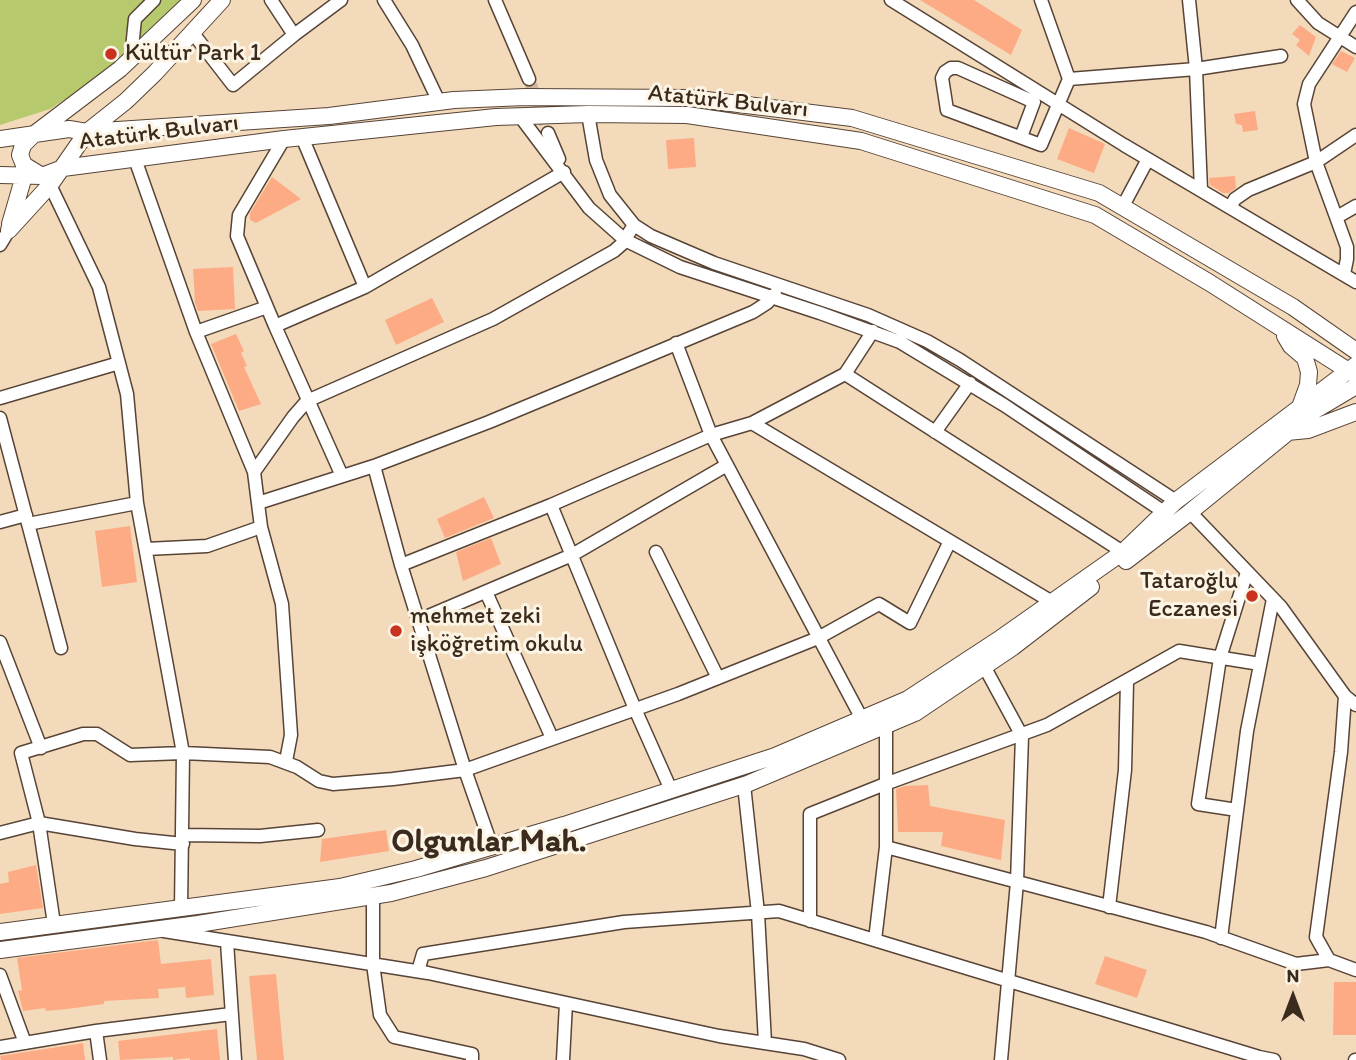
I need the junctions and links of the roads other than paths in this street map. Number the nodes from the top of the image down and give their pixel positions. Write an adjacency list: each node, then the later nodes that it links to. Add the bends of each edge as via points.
1 (153, 0): 20 (street, via 133,24)
2 (193, 0): 20 (main road)
3 (222, 0): 15 (main road)
4 (271, 0): 16 (street)
5 (341, 0): 16 (street)
6 (384, 0): 24 (street)
7 (495, 0): 22 (street)
8 (891, 0): 14 (street)
9 (914, 0): 14 (street)
10 (1041, 0): 23 (street)
11 (1189, 0): 21 (street)
12 (1297, 0): 17 (street)
13 (1356, 12): 17 (street)
14 (913, 14): 25 (street)
15 (192, 33): 16 (street, via 233,85); 28 (main road, via 127,101)
16 (293, 35)
17 (1339, 37): 18 (street); 38 (street, via 1304,97)
18 (1356, 47)
19 (1281, 56): 21 (street)
20 (131, 58): 30 (main road)
21 (1196, 69): 23 (street); 44 (street)
22 (529, 79)
23 (1069, 79): 25 (street)
24 (439, 102): 28 (main road, Atatürk Bulvarı, via 329,116); 45 (main road, Atatürk Bulvarı, via 525,97 690,98 852,118 1099,193)
25 (1059, 104): 33 (street, via 1041,145); 37 (street)
26 (588, 114): 27 (main road, Atatürk Bulvarı); 49 (street, via 602,178); 60 (main road, Atatürk Bulvarı, via 687,115 874,145 1095,215)
27 (519, 115): 32 (main road, Atatürk Bulvarı); 41 (street)
28 (87, 132): 30 (main road, Atatürk Bulvarı, via 69,129); 39 (main road)
29 (548, 133): 41 (street)
30 (33, 135): 34 (main road, Atatürk Bulvarı); 40 (main road, via 20,155)
31 (1356, 135): 38 (street)
32 (302, 137): 35 (main road, Atatürk Bulvarı); 56 (street)
33 (1021, 137): 33 (street, via 947,110 945,72 958,68 1034,102)
34 (0, 139)
35 (284, 139): 36 (main road, Atatürk Bulvarı); 58 (street, via 239,215 237,236)
36 (135, 159): 39 (main road, Atatürk Bulvarı); 62 (street)
37 (1148, 159): 44 (street); 45 (street)
38 (1316, 162): 47 (street, via 1248,190); 48 (street)
39 (63, 168): 43 (main road, Atatürk Bulvarı)
40 (24, 171): 42 (main road, Atatürk Bulvarı); 43 (main road, Atatürk Bulvarı); 50 (main road)
41 (564, 172): 51 (street, via 589,208); 56 (street)
42 (0, 175)
43 (46, 181): 50 (main road); 67 (street, via 99,287)
44 (1201, 190): 47 (street)
45 (1123, 206): 63 (main road, Atatürk Bulvarı)
46 (1356, 206): 48 (street)
47 (1230, 207): 53 (street)
48 (1337, 217): 53 (street, via 1347,247)
49 (634, 225): 51 (street); 55 (street, via 676,248)
50 (9, 230): 52 (street)
51 (625, 240): 57 (street, via 680,267); 73 (street, via 614,251 494,320)
52 (0, 245)
53 (1344, 274): 54 (street)
54 (1356, 282)
55 (780, 286): 57 (street); 88 (street, via 868,315 927,341)
56 (365, 287): 59 (street)
57 (772, 297): 61 (street); 65 (street, via 753,312)
58 (267, 307): 59 (street); 62 (street)
59 (275, 326): 73 (street)
60 (1284, 330): 68 (main road, Atatürk Bulvarı); 74 (main road, via 1291,346 1305,358 1309,372)
61 (873, 331): 69 (street); 70 (street)
62 (196, 332): 83 (street)
63 (1329, 332): 64 (main road); 66 (main road, Atatürk Bulvarı)
64 (1356, 333)
65 (676, 343): 80 (street); 82 (street)
66 (1356, 351)
67 (119, 363): 72 (street); 85 (street, via 127,394)
68 (1353, 371): 74 (main road)
69 (845, 374): 77 (street); 78 (street)
70 (970, 383): 78 (street); 88 (street)
71 (1356, 386): 79 (main road)
72 (0, 398)
73 (307, 401): 83 (street); 84 (street)
74 (1300, 407): 88 (main road)
75 (1356, 412): 79 (main road, via 1308,430)
76 (0, 418): 90 (street)
77 (752, 423): 80 (street); 93 (street)
78 (935, 432): 96 (street)
79 (1287, 432): 89 (main road)
80 (711, 435): 81 (street); 87 (street)
81 (727, 465): 97 (street); 104 (street)
82 (374, 466): 84 (street); 98 (street)
83 (254, 472): 86 (street)
84 (342, 476): 86 (street)
85 (137, 503): 90 (street); 94 (street)
86 (258, 503): 92 (street)
87 (551, 505): 97 (street); 98 (street)
88 (1170, 506): 96 (main road)
89 (1190, 512): 99 (street); 109 (main road)
90 (27, 519): 91 (street); 106 (street)
91 (0, 522)
92 (261, 527): 94 (street, via 206,546); 121 (street, via 282,604 291,734)
93 (950, 541): 102 (street); 104 (street, via 910,624 879,604)
94 (146, 549): 120 (street)
95 (656, 552): 110 (street)
96 (1123, 552): 102 (main road)
97 (572, 555): 100 (street); 114 (street)
98 (401, 565): 103 (street)
99 (1247, 572): 101 (street); 107 (street)
100 (486, 592): 103 (street); 118 (street)
101 (1273, 599): 108 (street); 112 (street)
102 (1052, 602): 115 (main road, via 908,699)
103 (419, 620): 122 (street)
104 (818, 638): 110 (street); 115 (street)
105 (0, 642): 119 (street)
106 (61, 648)
107 (1220, 658): 108 (street); 111 (street, via 1179,651); 126 (street, via 1198,804)
108 (1260, 664): 126 (street)
109 (984, 666): 116 (main road, via 915,713); 117 (street)
110 (718, 678): 114 (street)
111 (1127, 681): 117 (street); 135 (street, via 1125,770)
112 (1345, 696): 113 (street); 146 (street, via 1316,937)
113 (1356, 705)
114 (635, 709): 118 (street); 125 (street)
115 (862, 719): 125 (main road, via 775,756)
116 (886, 725): 123 (street); 124 (main road)
117 (1021, 736): 123 (street); 133 (street)
118 (552, 738): 122 (street)
119 (41, 748): 120 (street, via 97,734 131,755); 127 (street, via 21,753)
120 (183, 752): 121 (street); 130 (street)
121 (286, 761): 122 (street, via 319,781 342,784)
122 (465, 769): 131 (street)
123 (885, 784): 132 (street); 138 (street, via 810,814)
124 (744, 785): 134 (main road, via 486,868); 137 (street)
125 (671, 790): 131 (main road)
126 (1237, 810): 142 (street)
127 (39, 823): 129 (street); 130 (street, via 135,839); 139 (street)
128 (318, 830): 130 (street)
129 (0, 833)
130 (183, 840): 136 (street)
131 (492, 847): 136 (main road, via 341,887)
132 (886, 847): 133 (street); 143 (street)
133 (1017, 882): 135 (street); 151 (street)
134 (373, 896): 140 (main road); 147 (street)
135 (1109, 906): 142 (street)
136 (181, 909): 139 (main road)
137 (758, 913): 138 (street, via 779,911); 149 (street, via 624,922 423,954); 156 (street)
138 (810, 920): 143 (street)
139 (54, 924): 141 (main road)
140 (154, 930): 144 (street); 145 (main road)
141 (0, 932)
142 (1221, 937): 146 (street, via 1296,964)
143 (875, 940): 151 (street)
144 (227, 942): 147 (street); 153 (street)
145 (0, 950)
146 (1329, 960): 148 (street)
147 (373, 964): 149 (street); 161 (street, via 380,1015 394,1037 472,1054)
148 (1356, 970)
149 (418, 971): 152 (street)
150 (0, 975): 155 (street)
151 (1009, 980): 158 (street); 164 (street)
152 (566, 1003): 156 (street); 162 (street)
153 (231, 1014): 154 (street); 160 (street)
154 (96, 1031): 155 (street); 159 (street)
155 (25, 1043): 157 (street)
156 (765, 1043): 163 (street)
157 (0, 1047)
158 (1258, 1059): 165 (street)
159 (100, 1060)
160 (235, 1060)
161 (472, 1060)
162 (563, 1060)
163 (839, 1060)
164 (1001, 1060)
165 (1274, 1060)

